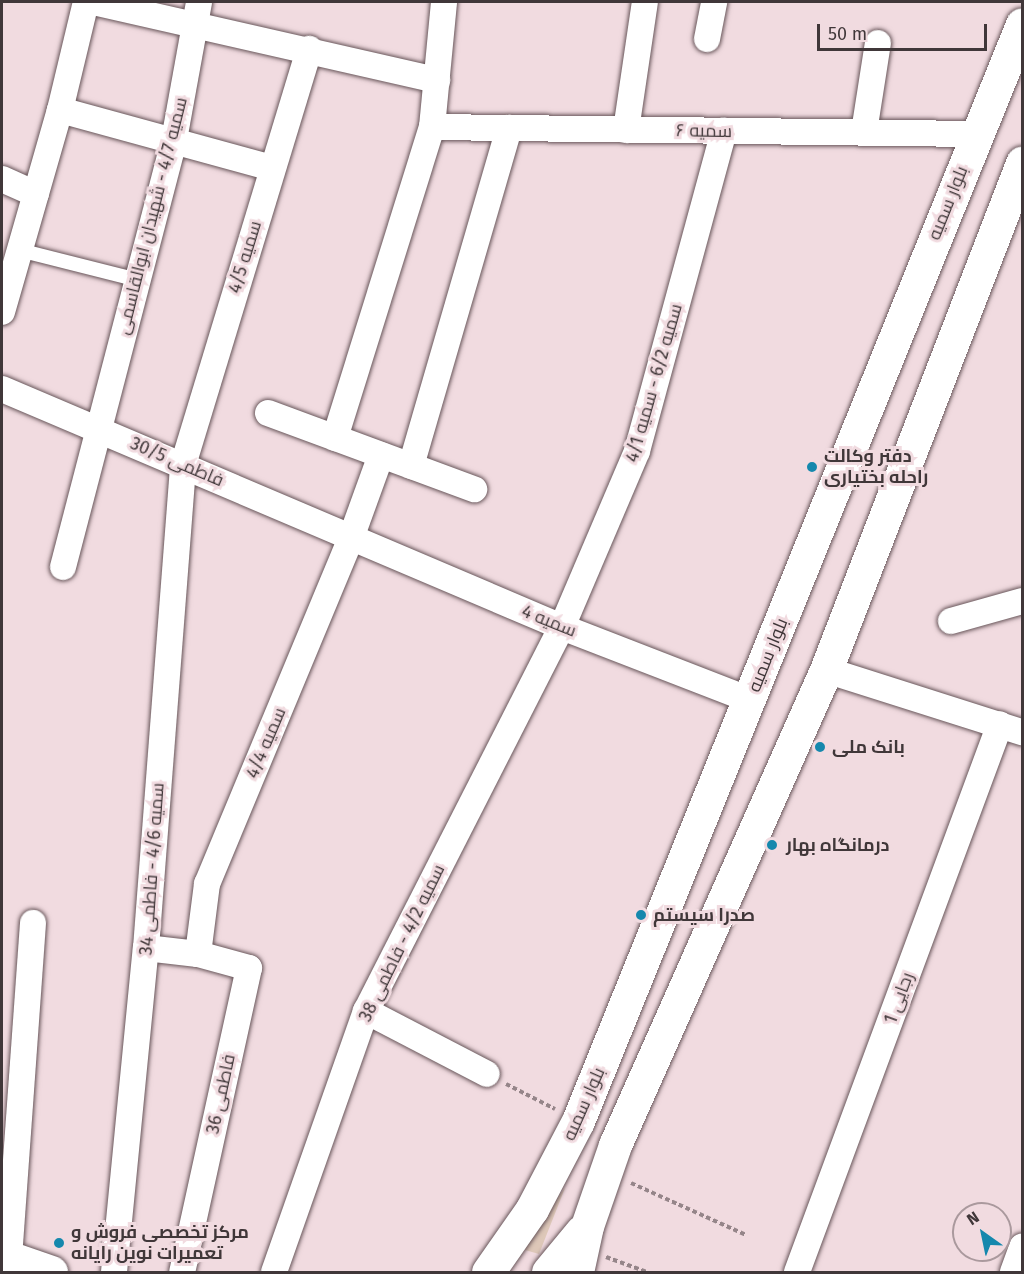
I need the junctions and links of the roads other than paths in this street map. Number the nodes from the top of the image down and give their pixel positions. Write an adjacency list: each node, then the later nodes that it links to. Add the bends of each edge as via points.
1 (86, 2): 12 (street)
2 (93, 2): 6 (street)
3 (444, 2): 11 (street)
4 (645, 2): 15 (street)
5 (714, 2): 8 (street)
6 (197, 13): 10 (street); 19 (street, سمیه 4/7 - شهیدان ابوالقاسمی)
7 (1023, 24): 18 (main road, بلوار سمیه)
8 (706, 39)
9 (878, 43): 17 (street)
10 (309, 50): 11 (street); 21 (street, سمیه 4/5)
11 (437, 80): 13 (street)
12 (60, 110): 19 (street); 23 (street)
13 (432, 127): 14 (street, سمیه ۶); 30 (street)
14 (509, 128): 15 (street, سمیه ۶); 33 (street)
15 (626, 130): 16 (street, سمیه ۶)
16 (724, 131): 17 (street, سمیه ۶); 39 (street, سمیه 6/2 - سمیه 4/1, via 637,451)
17 (864, 132): 18 (street, سمیه ۶)
18 (975, 134): 41 (main road, بلوار سمیه)
19 (174, 140): 21 (street); 25 (street, سمیه 4/7 - شهیدان ابوالقاسمی)
20 (1023, 163): 40 (main road)
21 (272, 168): 32 (street, سمیه 4/5)
22 (2, 178): 23 (street)
23 (36, 195): 24 (street)
24 (20, 250): 25 (lane); 26 (street)
25 (138, 280): 29 (street, سمیه 4/7 - شهیدان ابوالقاسمی)
26 (2, 312)
27 (2, 389): 29 (street, فاطمی 30/5)
28 (267, 413): 30 (street)
29 (99, 429): 32 (street, فاطمی 30/5); 36 (street, سمیه 4/7 - شهیدان ابوالقاسمی)
30 (335, 438): 31 (street)
31 (381, 455): 33 (street); 35 (street, سمیه 4/4)
32 (183, 465): 35 (street, فاطمی 30/5); 44 (street, سمیه 4/6 - فاطمی 34)
33 (411, 466): 34 (street)
34 (474, 489)
35 (351, 538): 39 (street, سمیه 4); 45 (street, سمیه 4/4, via 207,884)
36 (63, 567)
37 (1023, 601): 38 (street)
38 (951, 621)
39 (562, 627): 41 (street, سمیه 4); 46 (street, سمیه 4/2 - فاطمی 38)
40 (826, 670): 42 (street); 49 (main road, via 606,1171)
41 (750, 700): 51 (main road, بلوار سمیه, via 578,1121)
42 (1012, 728): 58 (street, رجایی 1)
43 (33, 923): 50 (street)
44 (146, 948): 45 (street); 53 (street, سمیه 4/6 - فاطمی 34)
45 (198, 954): 54 (street, فاطمی 36, via 249,968)
46 (366, 1011): 47 (street); 55 (street, سمیه 4/2 - فاطمی 38)
47 (487, 1074)
48 (1023, 1247): 59 (street)
49 (581, 1249): 57 (main road)
50 (5, 1256): 52 (main road)
51 (509, 1259): 56 (main road, بلوار سمیه)
52 (51, 1272)
53 (114, 1272)
54 (182, 1272)
55 (274, 1272)
56 (488, 1272)
57 (548, 1272)
58 (797, 1272)
59 (1013, 1272)

